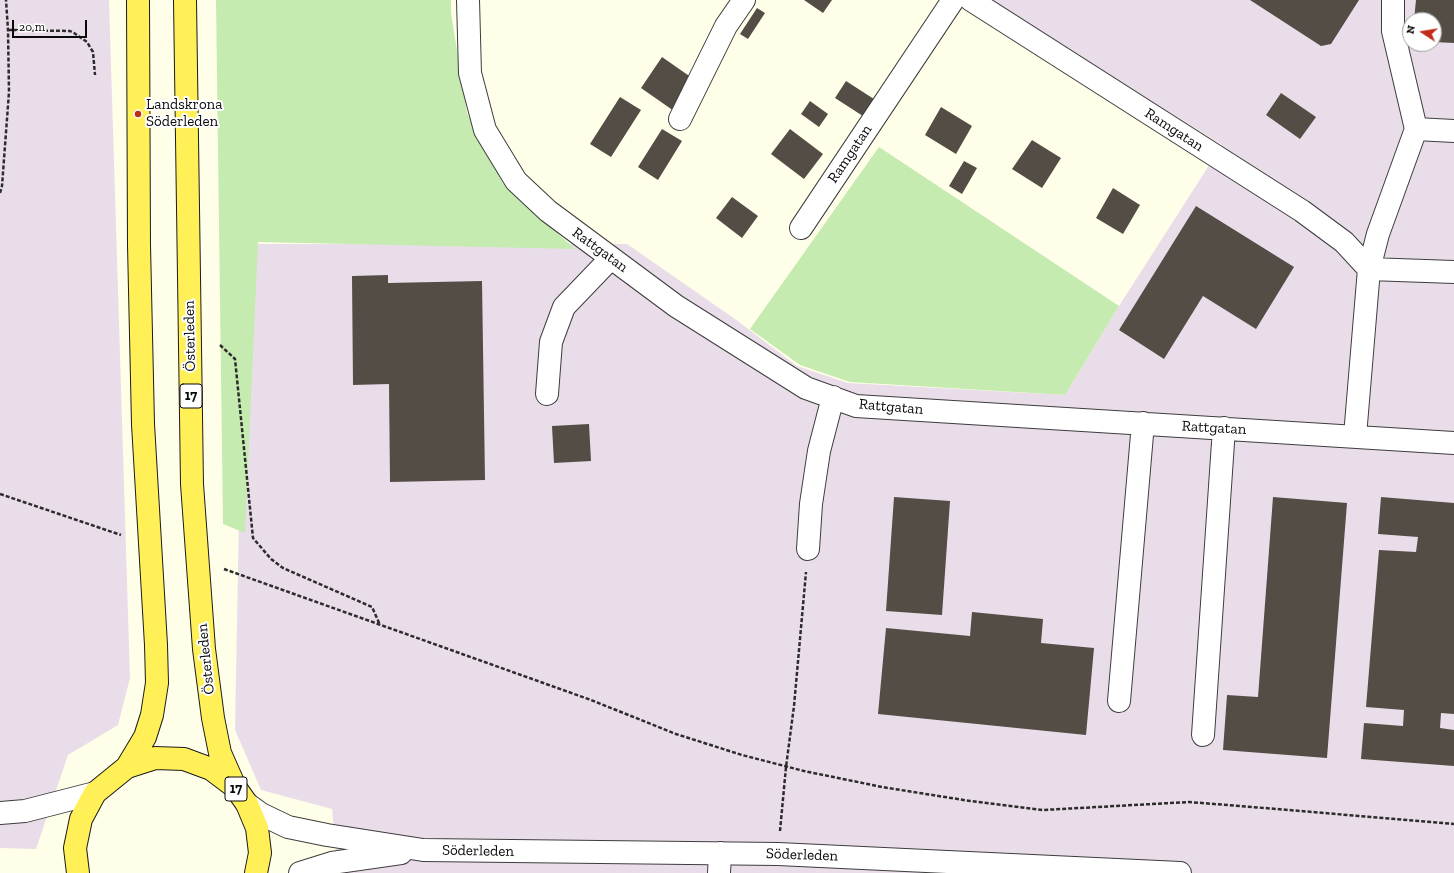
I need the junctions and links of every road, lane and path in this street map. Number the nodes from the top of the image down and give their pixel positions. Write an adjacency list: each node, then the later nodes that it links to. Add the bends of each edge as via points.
1 (6, 0): 9 (path)
2 (138, 0): 33 (main road, 17, via 143,424 157,683 152,715 145,737)
3 (185, 0): 35 (main road, Österleden / 17, via 193,499 204,649 213,718 220,753)
4 (468, 0): 16 (street, Rattgatan, via 470,73 485,130 516,181 548,211)
5 (744, 0): 11 (street, via 726,26)
6 (953, 0): 15 (street, Ramgatan)
7 (971, 0): 17 (street, Ramgatan, via 1302,211 1344,242)
8 (1393, 0): 12 (street, via 1393,31)
9 (8, 30): 10 (path, via 74,33 86,42 92,52); 14 (path, via 9,92)
10 (95, 75)
11 (680, 119)
12 (1416, 129): 13 (street); 17 (street, via 1378,234)
13 (1454, 131)
14 (0, 193)
15 (801, 228)
16 (611, 258): 20 (street, via 564,307 551,342); 21 (street, Rattgatan, via 676,306 799,384)
17 (1369, 269): 18 (street); 24 (street)
18 (1454, 272)
19 (220, 345): 30 (path, via 234,359 253,538 271,559 283,568 372,607)
20 (547, 394)
21 (833, 398): 22 (street, Rattgatan, via 856,406); 28 (street, via 819,451 811,504)
22 (1143, 423): 23 (street, Rattgatan); 31 (street)
23 (1224, 428): 24 (street, Rattgatan); 32 (street)
24 (1355, 436): 25 (street, Rattgatan)
25 (1454, 443)
26 (0, 494): 27 (path)
27 (121, 535)
28 (808, 549): 34 (path)
29 (224, 569): 30 (path)
30 (380, 625): 34 (path, via 590,700 676,734)
31 (1119, 701)
32 (1203, 734)
33 (127, 767): 35 (main road, 17, via 155,758 184,759 211,769); 36 (main road, 17)
34 (786, 767): 39 (path, via 882,787 1043,810 1189,802); 41 (path)
35 (235, 787): 37 (main road, 17)
36 (94, 793): 38 (street, via 25,811); 44 (main road, 17, via 80,819 75,848)
37 (247, 804): 40 (street, Söderleden, via 288,827); 45 (main road, 17, via 257,828 260,853)
38 (0, 813)
39 (1454, 824)
40 (423, 850): 42 (street, Söderleden); 46 (street, Söderleden, via 332,864)
41 (778, 854): 42 (street, Söderleden); 43 (street, Söderleden)
42 (720, 863)
43 (845, 864): 47 (street, Söderleden)
44 (78, 873)
45 (256, 873)
46 (300, 873)
47 (1180, 873)

